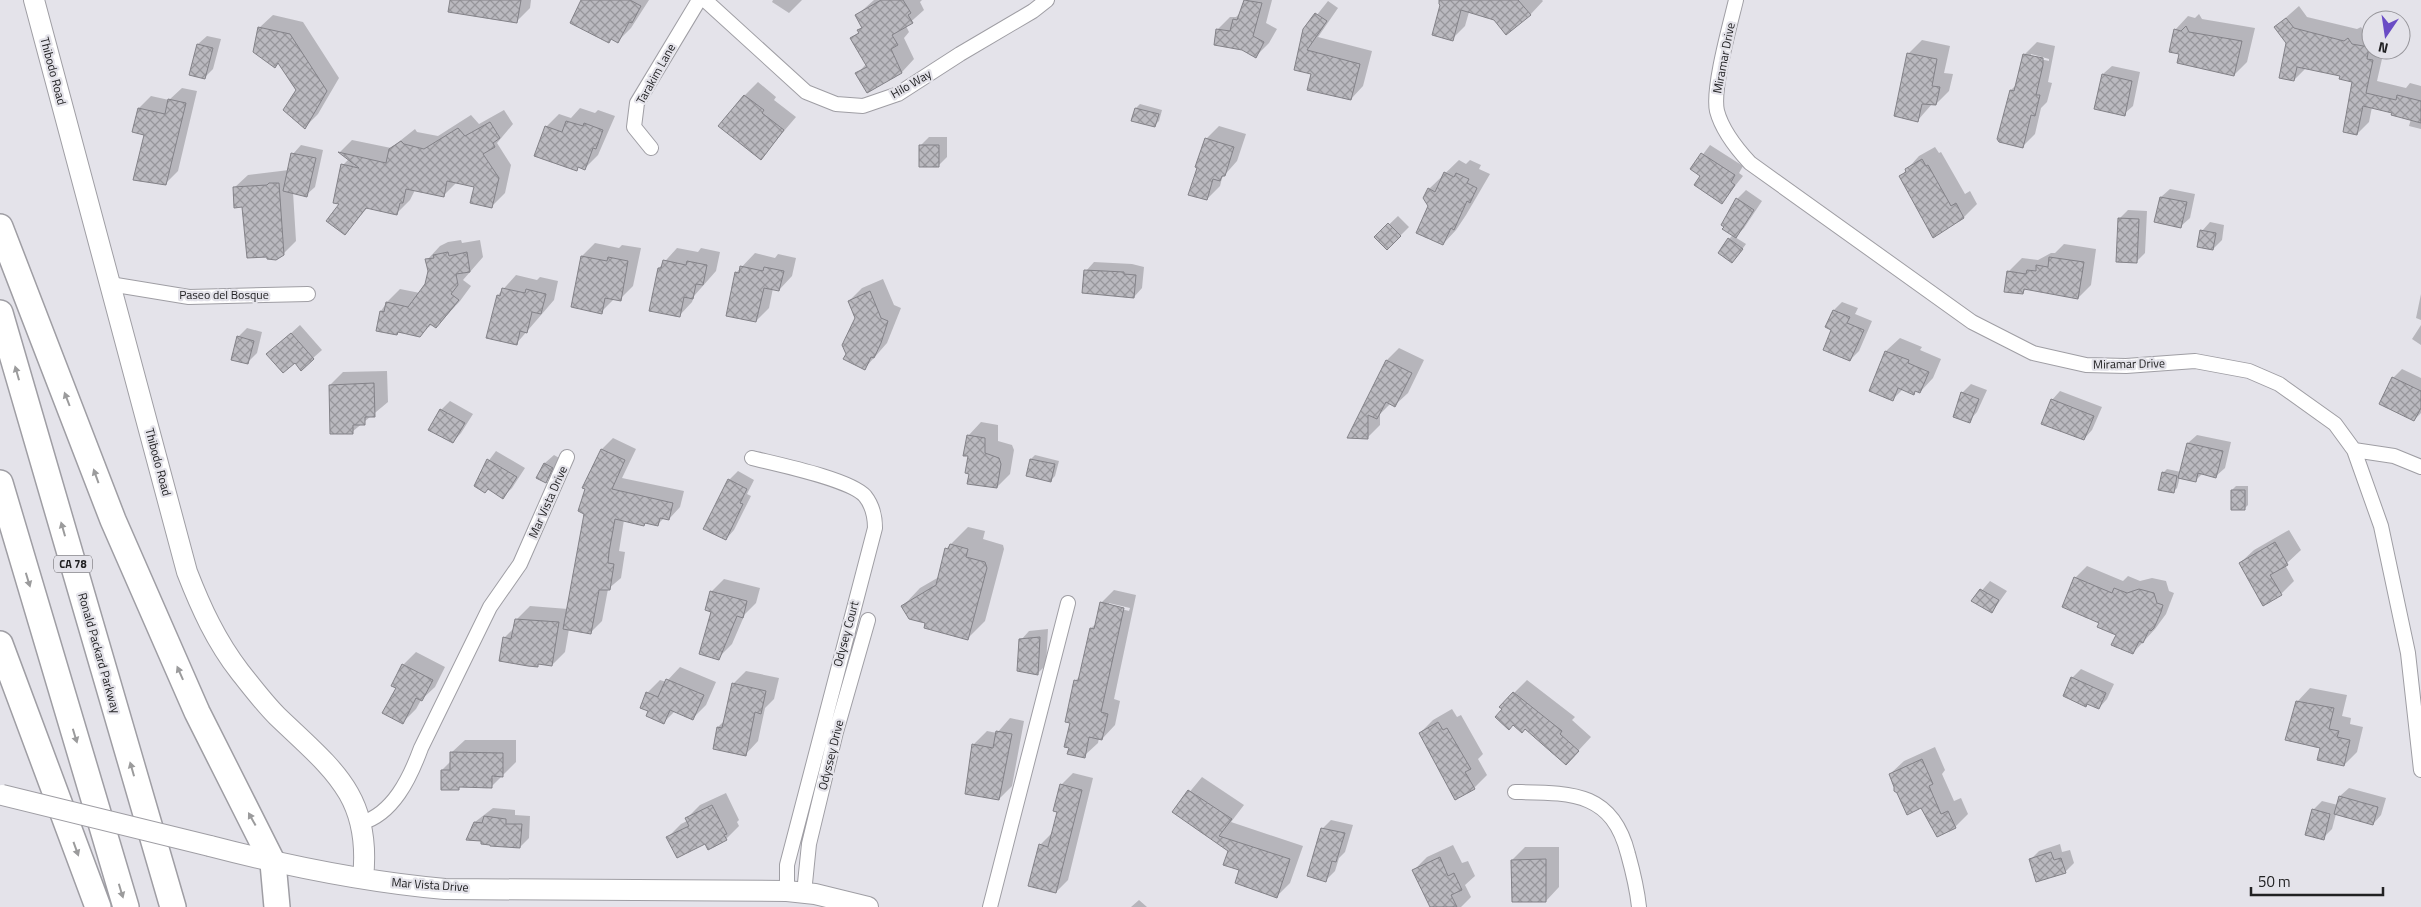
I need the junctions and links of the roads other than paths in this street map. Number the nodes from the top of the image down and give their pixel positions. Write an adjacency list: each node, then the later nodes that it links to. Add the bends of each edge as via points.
1 (34, 0): 8 (street, Thibodo Road)
2 (698, 0): 6 (street, Tarakim Lane, via 637,103 634,127)
3 (705, 0): 4 (street, Hilo Way, via 806,92 836,104 863,106 898,94)
4 (1047, 0)
5 (1736, 0): 11 (street, Miramar Drive, via 1716,95 1717,112 1732,141 1750,163 1972,322 2033,353 2086,364 2126,366 2195,361 2249,371 2279,384 2335,424)
6 (652, 148)
7 (0, 227): 23 (highway, one-way to 7, via 197,712 113,520)
8 (110, 284): 9 (street, Paseo del Bosque, via 189,297); 22 (street, Thibodo Road, via 187,572 210,628 239,671 275,714 339,776 354,802)
9 (308, 294)
10 (0, 313): 28 (highway, Ronald Packard Parkway / CA 78, one-way to 10)
11 (2354, 450): 14 (street, via 2394,456); 19 (street, Miramar Drive, via 2381,526 2406,643)
12 (567, 458): 22 (street, Mar Vista Drive, via 520,564 490,608 415,766 386,810)
13 (752, 458): 25 (street, Odysey Court, via 858,490 866,497 875,519 787,865)
14 (2421, 467)
15 (0, 483): 27 (highway, one-way to 27)
16 (1068, 602): 31 (street)
17 (868, 620): 25 (street, Odyssey Drive)
18 (0, 644): 26 (highway, one-way to 26)
19 (2421, 770)
20 (1515, 792): 32 (street, via 1575,796 1602,808 1615,819 1625,840 1637,885)
21 (1, 794): 23 (street, Mar Vista Drive, bridge)
22 (361, 823): 24 (street, Thibodo Road)
23 (273, 863): 24 (street, Mar Vista Drive); 29 (highway)
24 (363, 878): 25 (street, Mar Vista Drive, via 444,888)
25 (795, 892): 30 (street, Mar Vista Drive)
26 (98, 907)
27 (126, 907)
28 (173, 907)
29 (277, 907)
30 (868, 907)
31 (990, 907)
32 (1639, 907)

